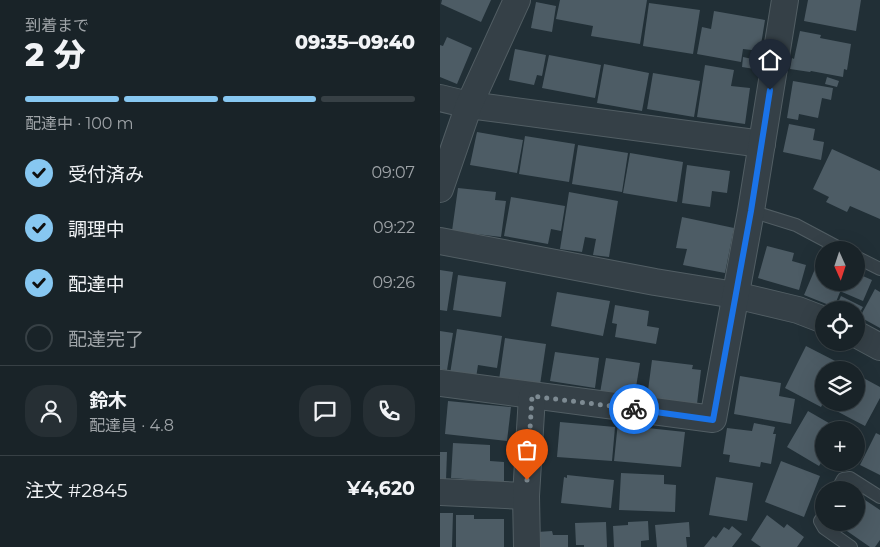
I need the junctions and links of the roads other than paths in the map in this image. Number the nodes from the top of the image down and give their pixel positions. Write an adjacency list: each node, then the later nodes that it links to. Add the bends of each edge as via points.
1 (517, 0): 4 (street)
2 (784, 0): 5 (street)
3 (440, 98): 4 (street)
4 (469, 105): 5 (street); 6 (street)
5 (762, 144): 7 (street)
6 (440, 189)
7 (751, 211): 9 (lane, via 796,225); 12 (street)
8 (440, 241): 12 (street)
9 (826, 241)
10 (865, 262): 11 (lane)
11 (880, 269)
12 (735, 295): 13 (street); 17 (street, via 713,420)
13 (815, 317)
14 (865, 339): 15 (street)
15 (880, 347)
16 (440, 383): 17 (street)
17 (532, 396): 22 (street)
18 (842, 481): 19 (lane, via 850,478)
19 (855, 481)
20 (865, 488): 23 (lane)
21 (440, 492): 22 (street)
22 (526, 496): 25 (street)
23 (880, 497)
24 (828, 531): 26 (lane)
25 (526, 547)
26 (850, 547)

